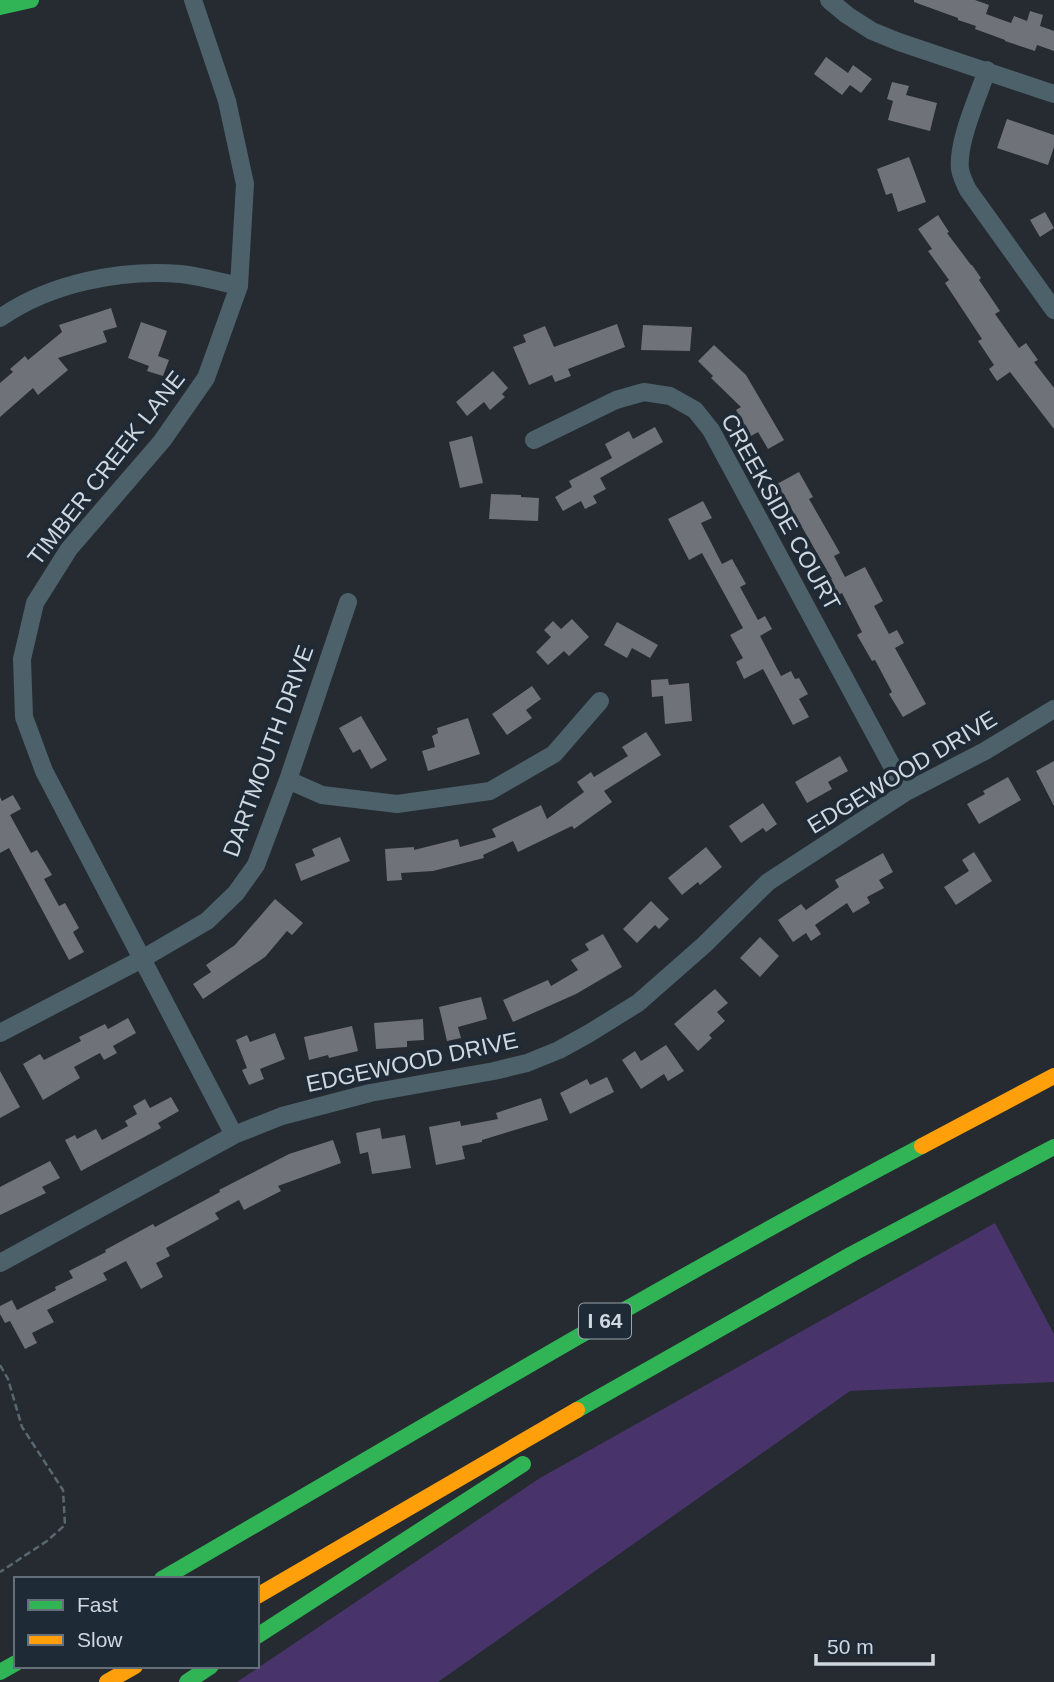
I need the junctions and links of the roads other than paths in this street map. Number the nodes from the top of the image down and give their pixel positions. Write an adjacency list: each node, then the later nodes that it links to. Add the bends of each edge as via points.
1 (31, 0): 4 (main road)
2 (192, 0): 7 (street, TIMBER CREEK LANE, via 227,101 245,184)
3 (829, 0): 5 (street, via 872,31)
4 (0, 7)
5 (988, 71): 6 (street); 8 (street, via 962,142 963,179)
6 (1054, 94)
7 (239, 286): 9 (street, via 182,274 118,275 63,287); 16 (street, TIMBER CREEK LANE, via 206,378 162,441 68,549 35,603 22,659 24,717 44,771)
8 (1054, 310)
9 (0, 318)
10 (534, 440): 15 (street, CREEKSIDE COURT, via 616,400 644,392 670,396 695,410 711,430)
11 (348, 602): 14 (street, DARTMOUTH DRIVE)
12 (600, 701): 14 (street, via 554,754 490,791 397,804 322,795)
13 (1054, 709): 15 (street, EDGEWOOD DRIVE)
14 (288, 780): 16 (street, DARTMOUTH DRIVE, via 256,865 236,893 206,921)
15 (906, 792): 19 (street, EDGEWOOD DRIVE, via 768,882 638,1003 559,1050 494,1071 370,1093 282,1116)
16 (142, 959): 17 (street, DARTMOUTH DRIVE); 19 (street, TIMBER CREEK LANE)
17 (0, 1033)
18 (1054, 1076): 25 (main road, I 64, via 654,1293)
19 (234, 1135): 22 (street, EDGEWOOD DRIVE)
20 (1054, 1147): 21 (main road)
21 (977, 1186): 23 (main road); 26 (main road)
22 (0, 1263)
23 (865, 1265)
24 (533, 1457): 27 (main road)
25 (165, 1577)
26 (259, 1595)
27 (259, 1635)
28 (132, 1668): 30 (main road)
29 (208, 1668): 31 (main road)
30 (107, 1682)
31 (187, 1682)

